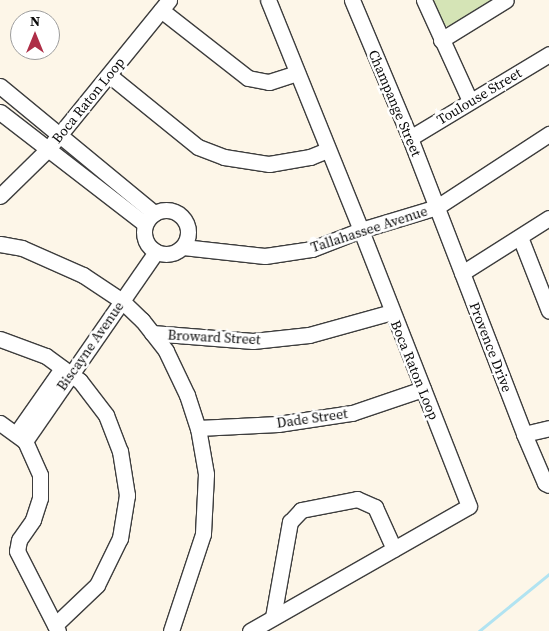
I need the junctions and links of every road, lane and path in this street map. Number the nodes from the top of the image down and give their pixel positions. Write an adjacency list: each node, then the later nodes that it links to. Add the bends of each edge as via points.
1 (268, 0): 8 (street, Boca Raton Loop)
2 (352, 0): 15 (street, Champange Street)
3 (424, 0): 6 (street)
4 (506, 0): 6 (street)
5 (165, 5): 8 (street, via 248,78 268,82); 9 (street, Boca Raton Loop)
6 (441, 40): 11 (street)
7 (549, 54): 11 (street, Toulouse Street)
8 (296, 72): 17 (street, Boca Raton Loop)
9 (109, 75): 14 (street, Boca Raton Loop); 17 (street, via 198,147 224,157 269,164 310,157)
10 (0, 86): 14 (street)
11 (470, 101): 15 (street, Toulouse Street)
12 (0, 112): 16 (street)
13 (549, 134): 19 (street, Tallahassee Avenue)
14 (60, 135): 16 (street, Boca Raton Loop); 20 (street)
15 (410, 138): 19 (street, Champange Street)
16 (48, 149): 18 (street, Boca Raton Loop); 20 (street)
17 (327, 150): 22 (street, Boca Raton Loop)
18 (0, 196)
19 (437, 207): 22 (street, Tallahassee Avenue); 27 (street, Provence Drive)
20 (149, 218): 25 (street, via 160,210 174,211 185,220 189,234); 26 (street, via 144,239)
21 (549, 218): 23 (street)
22 (362, 230): 25 (street, Tallahassee Avenue, via 312,249 265,256); 30 (street, Boca Raton Loop)
23 (520, 237): 27 (street); 29 (street)
24 (0, 244): 28 (street, via 22,248 83,275)
25 (183, 247): 26 (street, via 170,254)
26 (152, 249): 28 (street, Biscayne Avenue)
27 (462, 273): 38 (street, Provence Drive)
28 (118, 298): 31 (street); 33 (street, Biscayne Avenue)
29 (548, 303)
30 (392, 312): 31 (street, Broward Street, via 309,335 253,341); 34 (street, Boca Raton Loop)
31 (152, 333): 36 (street, via 187,395)
32 (0, 339): 33 (street, via 46,356)
33 (66, 371): 39 (street, Biscayne Avenue); 43 (street, via 80,381 106,415 120,452 127,495 120,538 97,585)
34 (423, 390): 36 (street, Dade Street, via 352,413 278,424); 41 (street, Boca Raton Loop, via 469,506)
35 (0, 423): 39 (street)
36 (198, 428): 44 (street, via 206,474 204,534)
37 (549, 428): 38 (street)
38 (524, 434): 40 (street, Provence Drive, via 544,483)
39 (21, 438): 43 (street, via 40,476 40,498 33,520 19,540 18,551)
40 (549, 485)
41 (394, 549): 42 (street, Boca Raton Loop); 42 (street, via 375,507 357,499 302,510 290,522)
42 (273, 617): 45 (street, Boca Raton Loop)
43 (57, 628)
44 (171, 631)
45 (250, 631)

